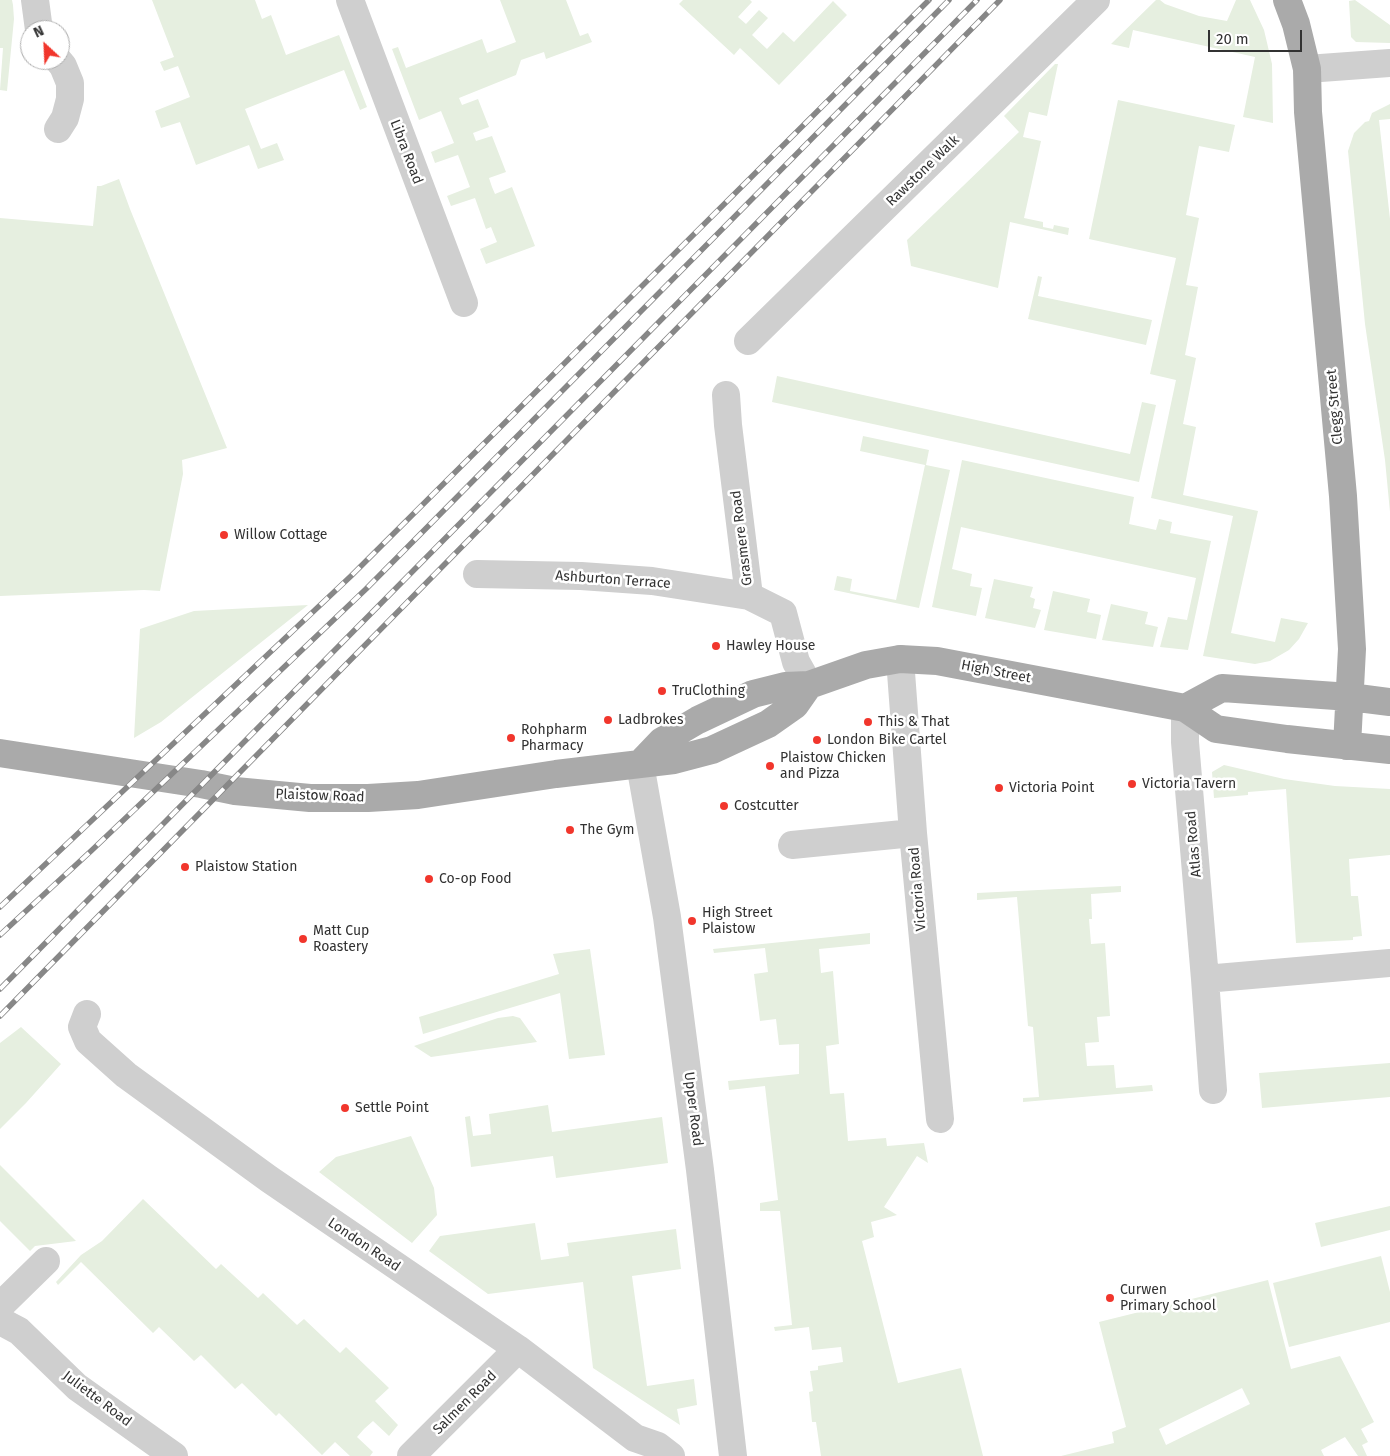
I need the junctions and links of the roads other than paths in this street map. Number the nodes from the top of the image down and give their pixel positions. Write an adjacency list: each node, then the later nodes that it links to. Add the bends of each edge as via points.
1 (34, 0): 5 (street)
2 (350, 0): 10 (street, Libra Road)
3 (1096, 0): 11 (street, Rawstone Walk)
4 (1287, 0): 7 (main road, Clegg Street)
5 (37, 20)
6 (1390, 63): 7 (street)
7 (1306, 69): 17 (main road, Clegg Street, via 1347,550 1352,649)
8 (65, 70): 9 (street, via 70,83 70,99)
9 (58, 129)
10 (464, 302)
11 (748, 341)
12 (726, 395): 14 (street, Grasmere Road)
13 (477, 574): 14 (street, Ashburton Terrace, via 652,581)
14 (749, 596): 16 (street, Grasmere Road, via 783,613 796,662)
15 (900, 660): 16 (main road, High Street, via 866,665); 19 (main road, High Street, via 936,661); 24 (street, Victoria Road)
16 (809, 685): 23 (main road, via 795,705 768,724 729,743 674,760)
17 (1350, 697): 18 (main road); 19 (main road, via 1222,688); 20 (main road, Clegg Street)
18 (1390, 702)
19 (1185, 708): 20 (main road, High Street, via 1216,729); 27 (street, Atlas Road, via 1185,742)
20 (1348, 746): 21 (main road, High Street)
21 (1390, 750)
22 (0, 753): 23 (main road, Plaistow Road, via 235,791 310,798 418,796)
23 (640, 764): 38 (street, Upper Road, via 669,927)
24 (913, 832): 25 (street); 30 (street, Victoria Road)
25 (792, 845)
26 (1390, 964): 27 (street)
27 (1205, 979): 29 (street, Atlas Road)
28 (87, 1014): 34 (street, London Road, via 82,1027 88,1041 126,1075 269,1180)
29 (1213, 1090)
30 (940, 1118)
31 (46, 1261): 32 (street)
32 (0, 1306)
33 (0, 1322): 35 (street, Juliette Road, via 19,1331 77,1387)
34 (518, 1349): 36 (street, Salmen Road); 37 (street, London Road, via 635,1438 658,1446)
35 (174, 1456)
36 (411, 1456)
37 (671, 1456)
38 (732, 1456)

